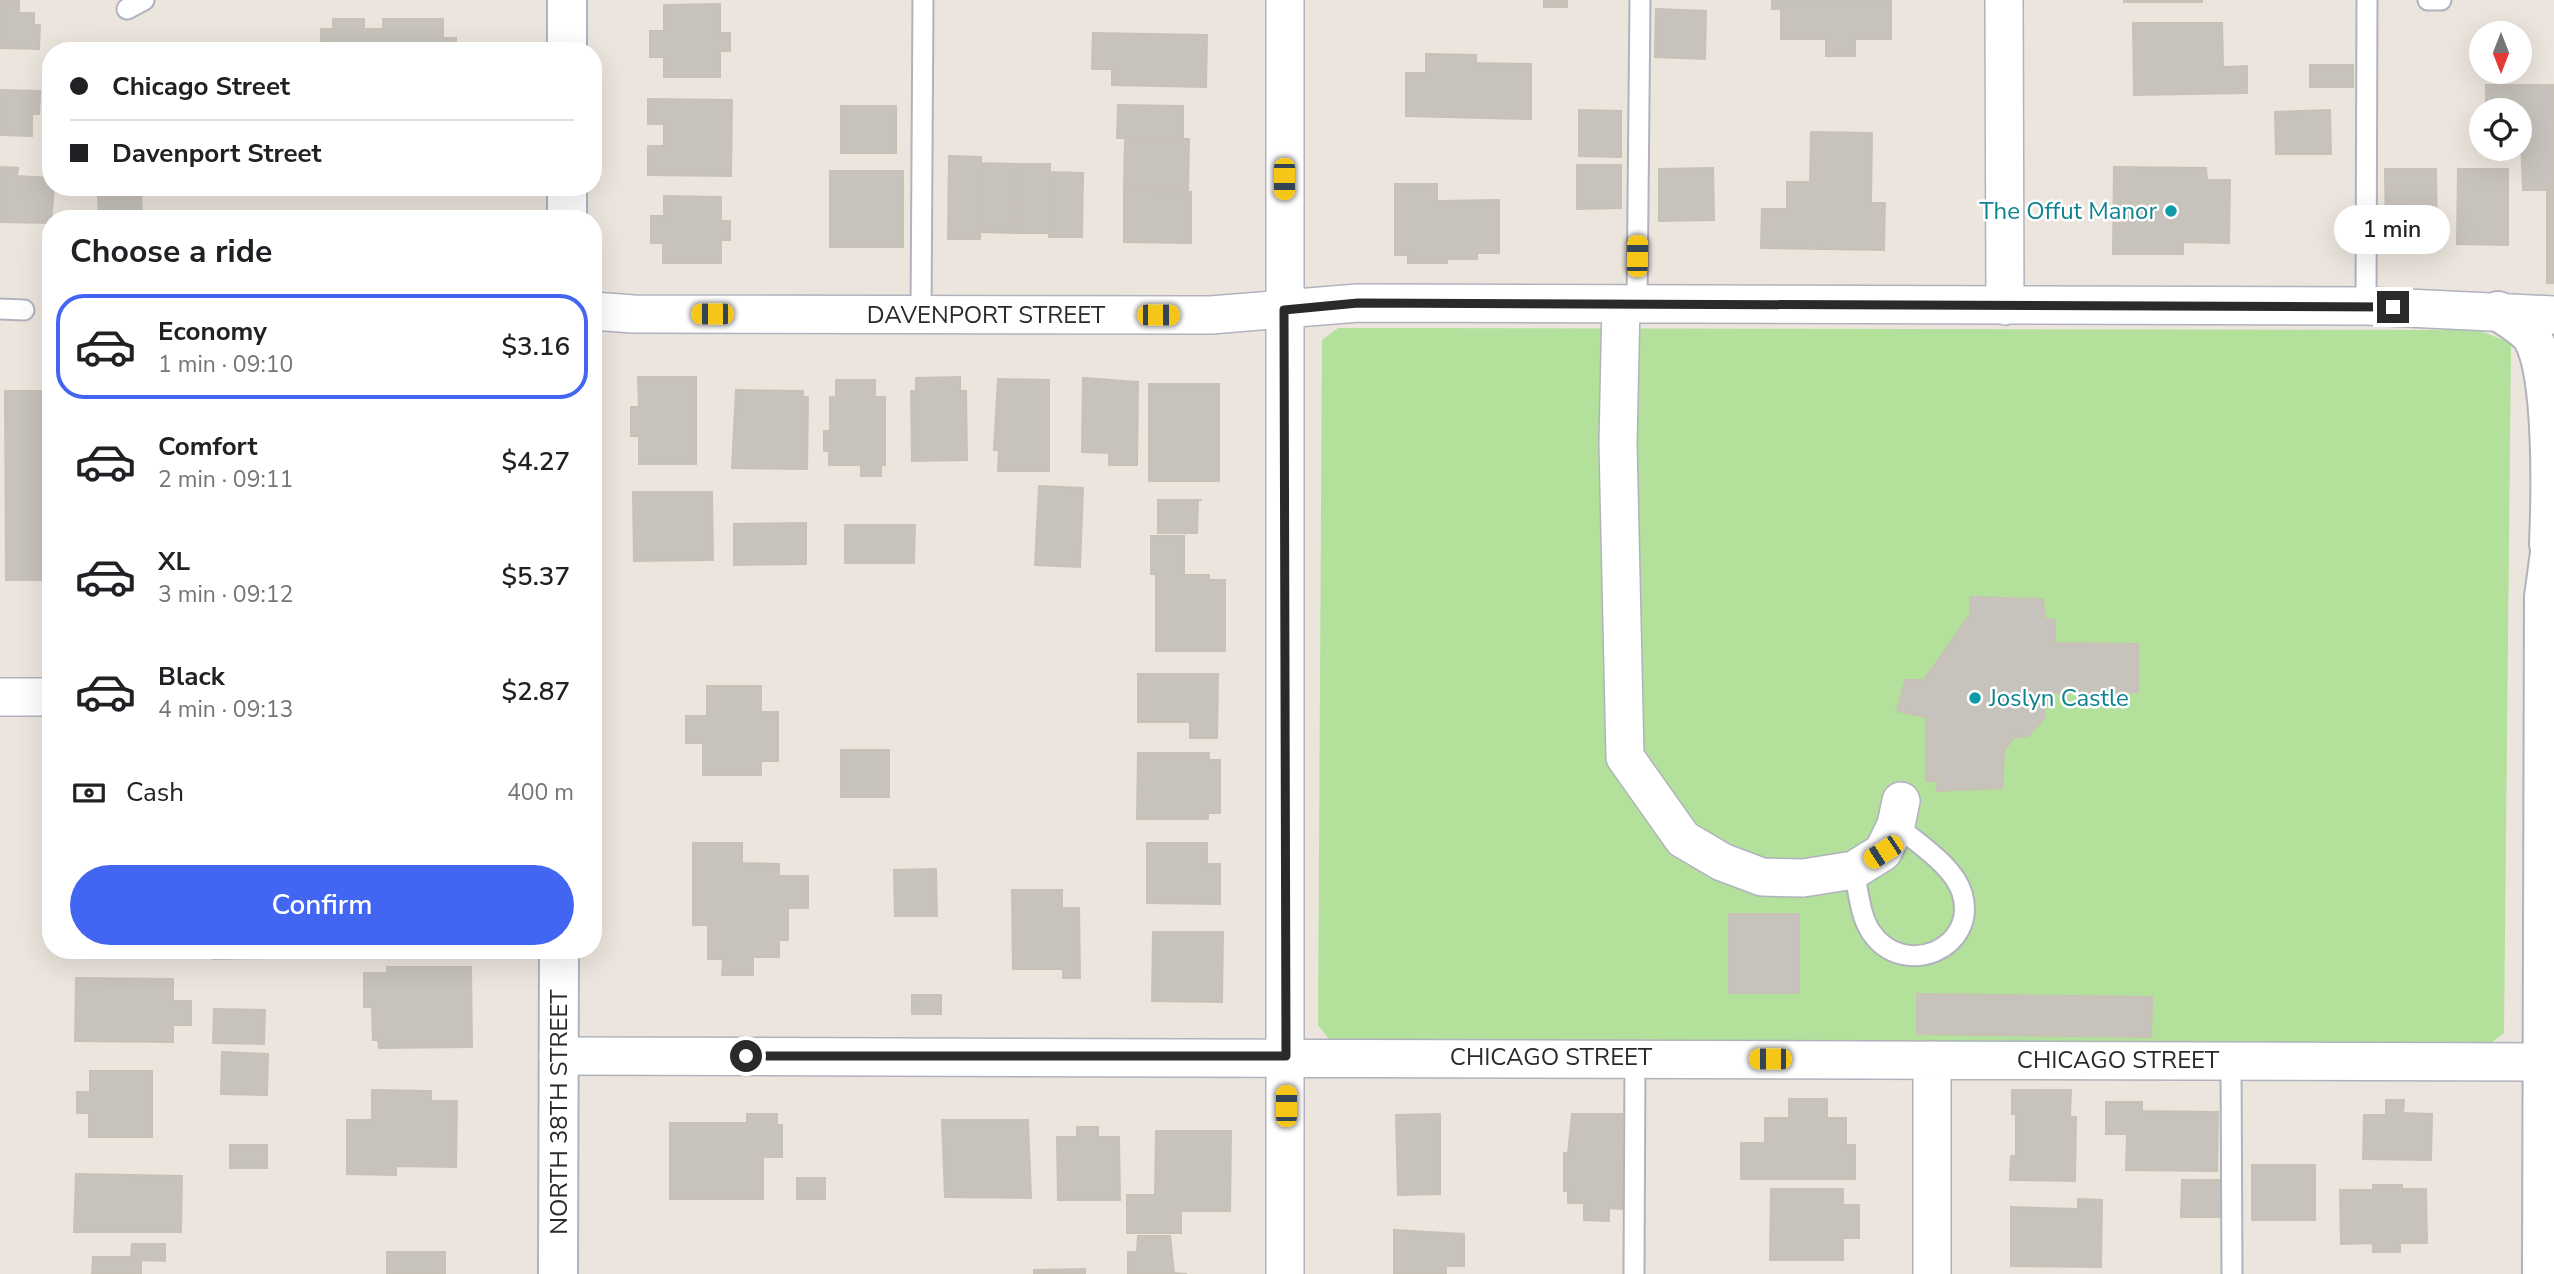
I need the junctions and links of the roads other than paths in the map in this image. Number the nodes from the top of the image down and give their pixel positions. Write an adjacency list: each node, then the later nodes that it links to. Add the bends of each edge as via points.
1 (567, 0): 9 (main road)
2 (923, 0): 18 (lane)
3 (1285, 0): 15 (street)
4 (1640, 0): 10 (lane)
5 (2004, 0): 11 (street)
6 (2367, 0): 12 (lane)
7 (2428, 0): 8 (lane)
8 (2441, 0)
9 (567, 42)
10 (1629, 304): 11 (street, DAVENPORT STREET); 15 (street, DAVENPORT STREET, via 1358,303); 25 (street, via 1618,443 1625,757 1683,839 1722,862 1762,877 1803,878)
11 (2005, 306): 12 (street, DAVENPORT STREET)
12 (2366, 306): 16 (street, DAVENPORT STREET)
13 (0, 309): 14 (lane)
14 (24, 310)
15 (1284, 310): 18 (street, DAVENPORT STREET, via 1210,315); 28 (street)
16 (2498, 311): 19 (street, DAVENPORT STREET); 20 (main road, via 2533,338 2548,381)
17 (602, 312): 18 (street, DAVENPORT STREET)
18 (921, 314)
19 (2554, 315)
20 (2551, 533): 23 (main road, via 2544,597)
21 (0, 697): 22 (street)
22 (42, 697)
23 (2549, 722): 32 (main road)
24 (1899, 813): 25 (street, via 1883,852); 25 (lane, via 1955,878 1962,893 1961,926 1952,940 1924,956 1891,952 1868,929)
25 (1854, 870)
26 (559, 959): 27 (main road, NORTH 38TH STREET)
27 (558, 1056): 28 (street, CHICAGO STREET); 33 (main road, NORTH 38TH STREET)
28 (1286, 1056): 29 (street, CHICAGO STREET); 34 (street)
29 (1635, 1058): 30 (street, CHICAGO STREET); 35 (lane)
30 (1932, 1060): 31 (street, CHICAGO STREET); 36 (street)
31 (2231, 1060): 32 (street, CHICAGO STREET); 37 (lane)
32 (2543, 1062): 38 (main road)
33 (558, 1274)
34 (1285, 1274)
35 (1634, 1274)
36 (1932, 1274)
37 (2232, 1274)
38 (2542, 1274)

